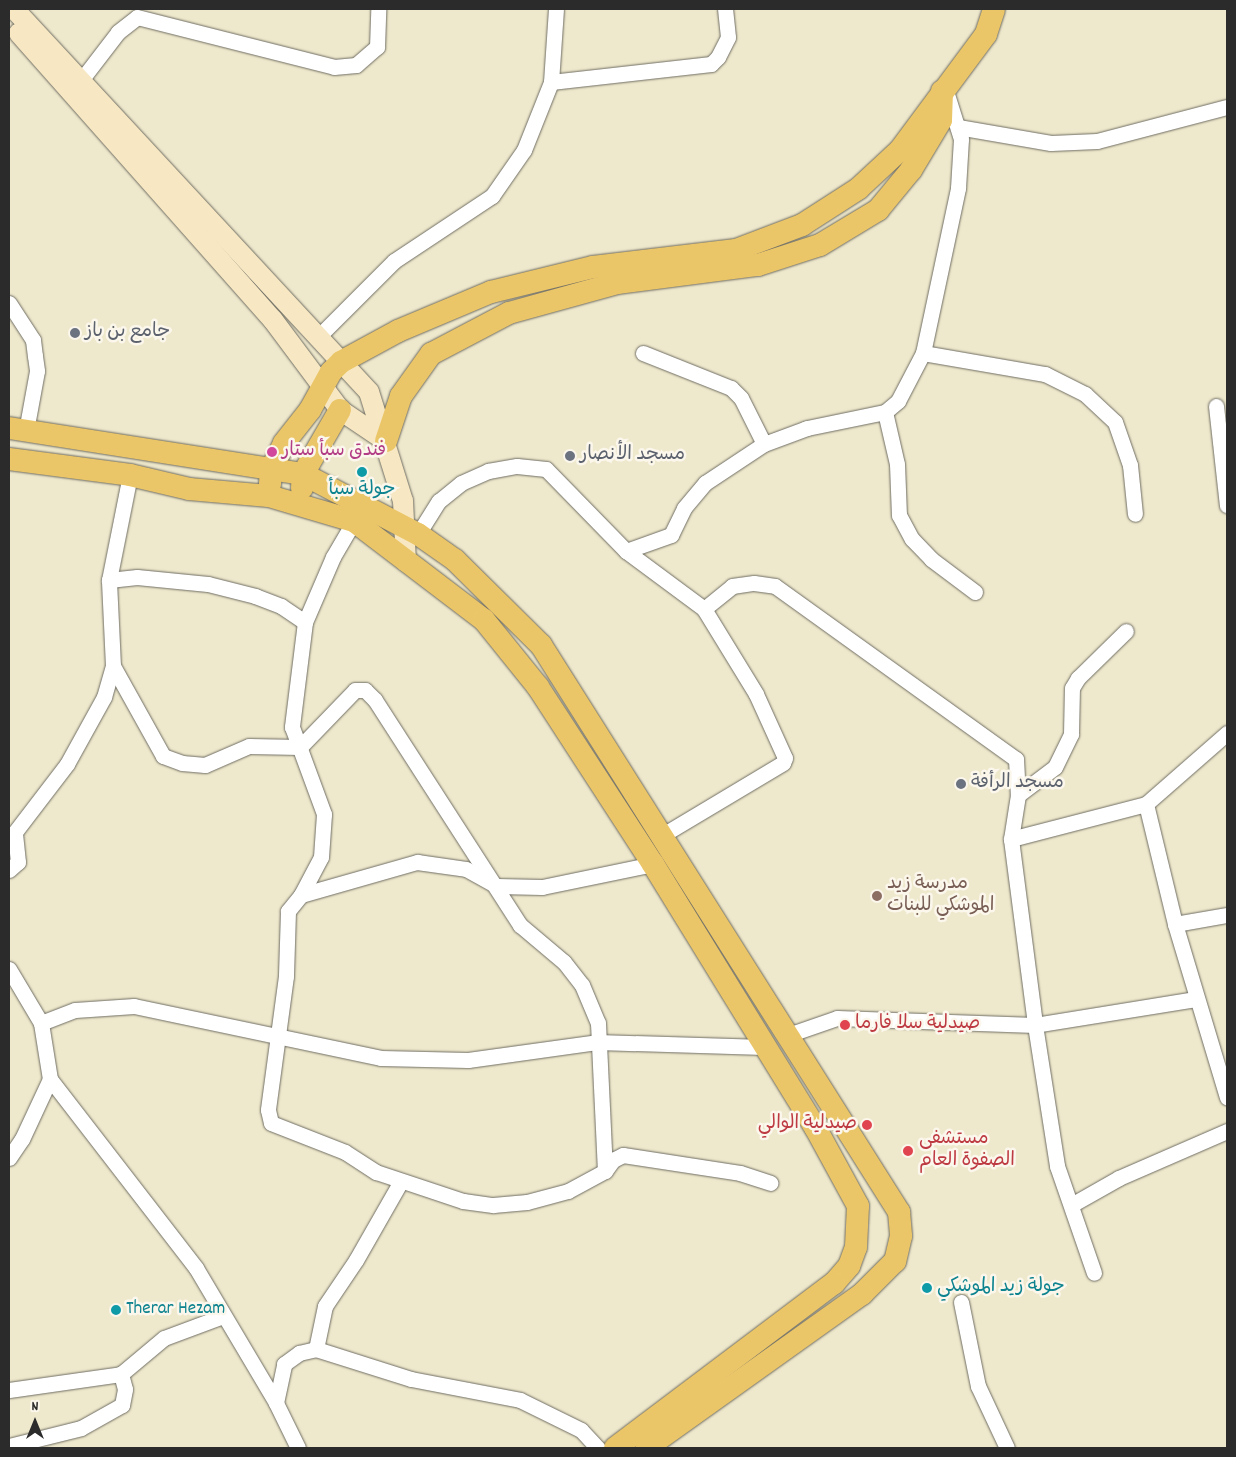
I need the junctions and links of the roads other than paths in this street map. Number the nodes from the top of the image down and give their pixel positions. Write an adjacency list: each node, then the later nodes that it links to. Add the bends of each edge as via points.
1 (14, 9): 7 (main road)
2 (378, 9): 7 (street, via 377,47 356,65 334,67 137,17 118,32)
3 (556, 9): 8 (street)
4 (725, 9): 8 (street, via 728,37 711,64)
5 (994, 9): 9 (main road, via 986,34)
6 (9, 21): 17 (main road, via 273,320)
7 (82, 79): 13 (main road)
8 (551, 82): 13 (street, via 524,150 492,196 394,261)
9 (944, 89): 11 (street); 16 (main road, via 900,150 858,189 802,225 736,250 593,267 491,292 398,331); 22 (main road, via 941,120 911,170 878,210 820,244 758,264 617,283 509,314 431,354 401,396)
10 (1227, 107): 11 (street, via 1097,141 1051,143)
11 (958, 127): 15 (street, via 961,139 958,188)
12 (9, 303): 21 (street, via 33,340 37,371)
13 (318, 337): 16 (main road)
14 (643, 353): 23 (street, via 731,388 741,398)
15 (923, 353): 20 (street, via 898,401); 31 (street, via 1045,374 1085,394 1115,422 1130,465)
16 (341, 362): 17 (main road); 22 (main road, via 369,392)
17 (323, 384): 19 (main road); 25 (main road)
18 (1216, 406): 30 (street)
19 (340, 410): 22 (main road); 26 (main road)
20 (885, 412): 23 (street, via 807,428); 37 (street, via 897,464 899,515 912,539 931,559)
21 (17, 430): 25 (main road)
22 (386, 441): 33 (main road)
23 (764, 444): 34 (street, via 705,483 684,508 670,536)
24 (9, 459): 27 (main road)
25 (271, 470): 26 (main road); 28 (main road)
26 (303, 474): 29 (main road); 33 (main road)
27 (130, 475): 28 (main road, via 189,488); 36 (street)
28 (269, 496): 29 (main road)
29 (301, 504): 32 (main road)
30 (1227, 505)
31 (1135, 514)
32 (354, 521): 35 (main road); 39 (street, via 332,557)
33 (411, 531): 34 (street, via 461,483 488,471 517,466 546,469); 35 (main road); 47 (main road, via 455,560 541,645)
34 (626, 551): 38 (street)
35 (406, 562): 49 (main road, via 484,620 538,687)
36 (109, 580): 39 (street, via 137,577 208,584 281,606); 41 (street)
37 (975, 592)
38 (704, 609): 44 (street, via 732,586 754,583 775,586 1016,759); 47 (street, via 756,694 785,758)
39 (306, 622): 43 (street, via 292,727)
40 (1126, 631): 44 (street, via 1078,678 1072,688 1071,734 1055,767)
41 (113, 666): 43 (street, via 163,756 182,763 205,765 248,746); 46 (street, via 104,697 67,764)
42 (1227, 733): 45 (street)
43 (300, 747): 51 (street, via 355,690 365,690 386,715); 52 (street, via 324,814 321,857)
44 (1018, 795): 48 (street)
45 (1146, 804): 48 (street); 54 (street)
46 (12, 831): 50 (street, via 18,862)
47 (662, 836): 60 (main road)
48 (1011, 839): 58 (street)
49 (653, 864): 51 (street, via 542,887); 62 (main road)
50 (9, 870)
51 (496, 886): 52 (street, via 466,869 417,862); 61 (street, via 520,924 564,962 582,985 598,1023)
52 (302, 895): 59 (street, via 288,911 286,976)
53 (1227, 916): 54 (street)
54 (1175, 924): 56 (street)
55 (9, 969): 57 (street)
56 (1196, 999): 58 (street); 64 (street)
57 (42, 1023): 59 (street, via 75,1010 134,1006); 63 (street)
58 (1035, 1025): 60 (street, via 838,1018); 70 (street, via 1057,1166)
59 (278, 1034): 61 (street, via 381,1058 468,1060); 68 (street, via 268,1110 271,1123 345,1152 376,1172)
60 (785, 1036): 82 (main road, via 899,1212 901,1236 895,1260 862,1294)
61 (597, 1042): 62 (street); 67 (street)
62 (764, 1047): 81 (main road, via 815,1127 858,1206 854,1256 834,1283)
63 (50, 1079): 66 (street, via 22,1139); 73 (street, via 196,1268)
64 (1227, 1097)
65 (1227, 1131): 70 (street, via 1119,1178)
66 (9, 1158)
67 (605, 1171): 68 (street, via 568,1191 527,1202 493,1205 463,1201); 69 (street, via 613,1160 623,1155 641,1155 740,1173)
68 (401, 1181): 74 (street, via 356,1260 325,1306)
69 (770, 1183)
70 (1073, 1204): 71 (street)
71 (1094, 1273)
72 (961, 1302): 83 (street, via 978,1386)
73 (223, 1316): 75 (street, via 164,1338); 77 (street)
74 (316, 1350): 77 (street, via 299,1353 284,1364); 80 (street, via 410,1379 520,1400 582,1430)
75 (121, 1374): 76 (street); 78 (street, via 125,1389 122,1405 81,1428)
76 (9, 1390)
77 (276, 1403): 79 (street)
78 (9, 1446)
79 (298, 1448)
80 (598, 1448)
81 (615, 1448)
82 (646, 1448)
83 (1007, 1448)

